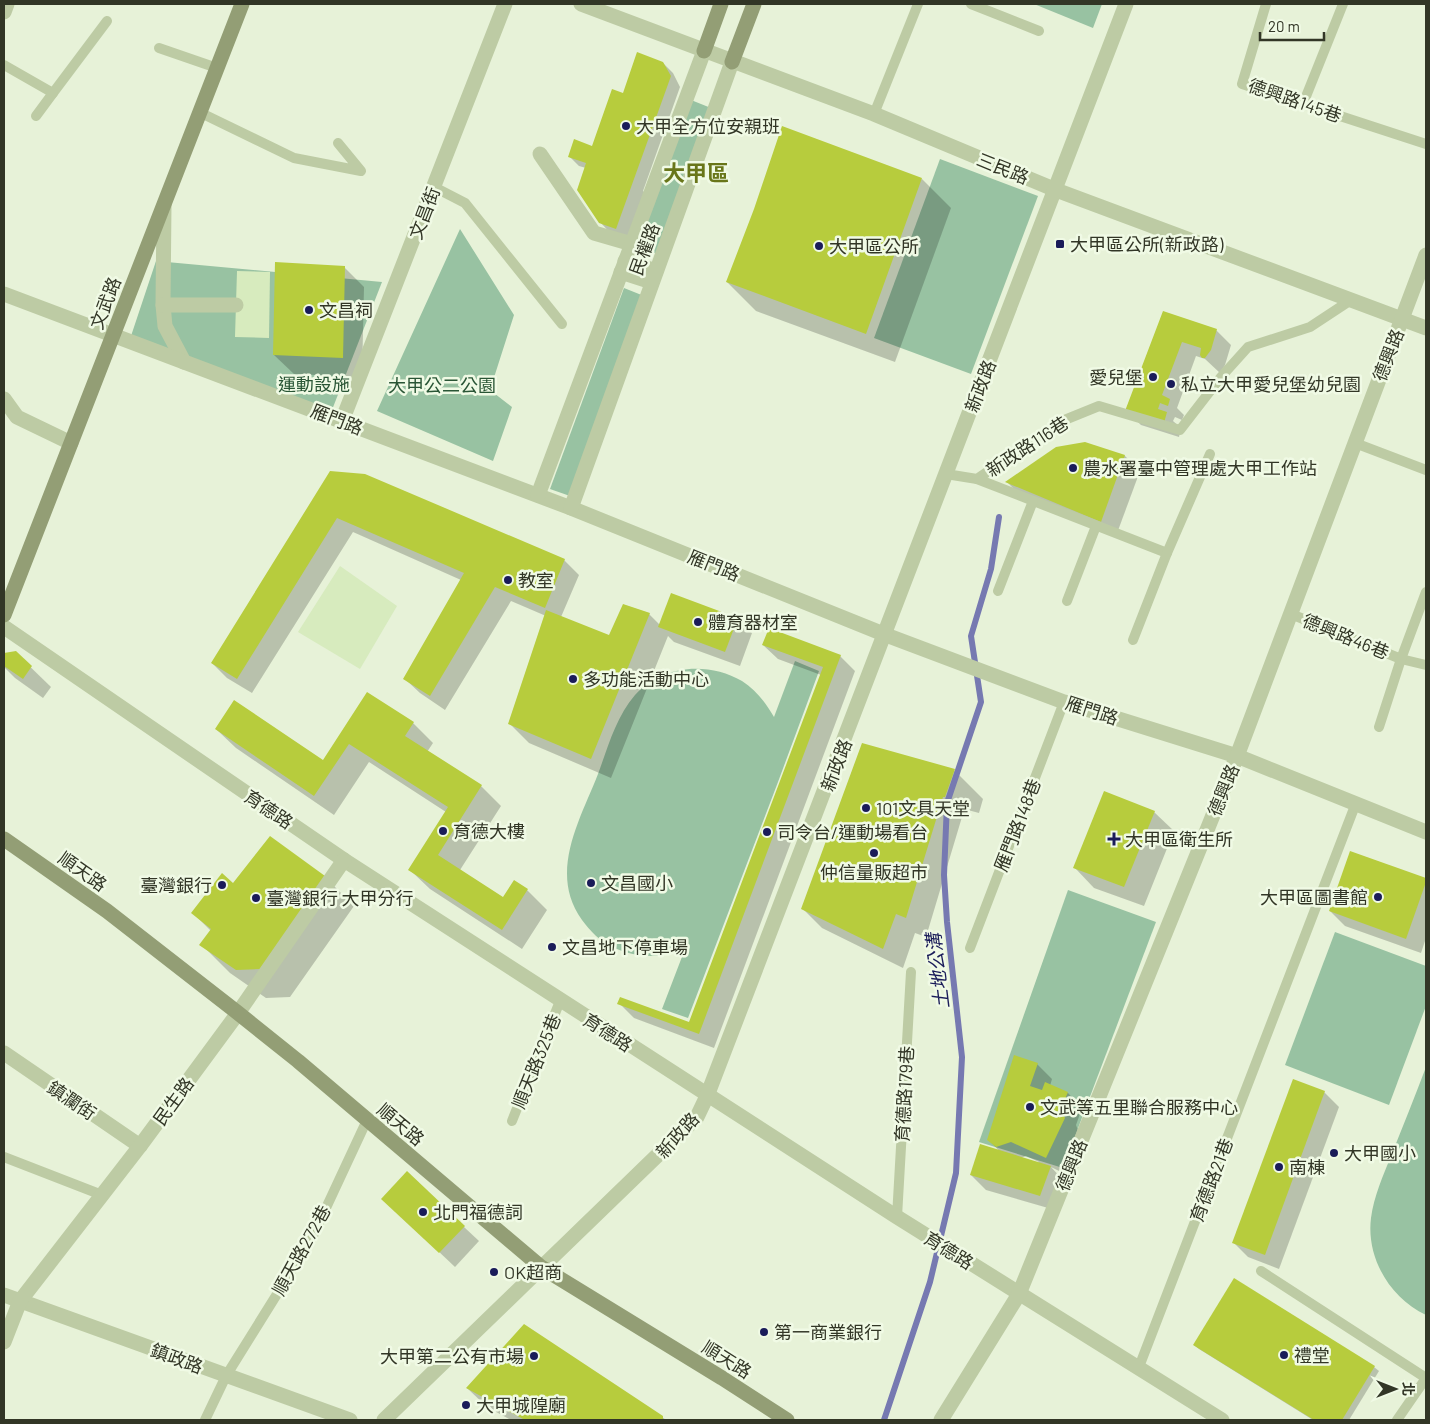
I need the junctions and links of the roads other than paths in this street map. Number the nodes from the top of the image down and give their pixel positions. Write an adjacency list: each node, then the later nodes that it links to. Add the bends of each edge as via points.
1 (7, 4): 12 (street)
2 (242, 4): 19 (street, 文武路)
3 (506, 4): 28 (street, 文昌街)
4 (582, 4): 16 (street, 三民路)
5 (721, 4): 16 (street, 民權路)
6 (754, 4): 17 (street, 民權路)
7 (918, 4): 23 (lane)
8 (971, 4): 14 (lane)
9 (1126, 4): 29 (street, 新政路)
10 (1266, 4): 21 (lane, 德興路145巷, via 1242,84)
11 (1343, 4): 21 (lane)
12 (4, 12)
13 (107, 21): 20 (lane)
14 (1039, 31)
15 (159, 48): 19 (lane)
16 (704, 51): 17 (street, 三民路); 31 (street, 民權路)
17 (732, 62): 23 (street, 三民路); 34 (street, 民權路)
18 (4, 65): 20 (lane)
19 (217, 68): 22 (street, 文武路)
20 (53, 93): 24 (lane)
21 (1303, 104): 26 (lane, 德興路145巷)
22 (199, 112): 25 (lane, via 294,158 361,171); 30 (street, 文武路)
23 (874, 114): 29 (street, 三民路)
24 (36, 116)
25 (338, 143)
26 (1426, 144)
27 (540, 154): 31 (street, via 594,233)
28 (434, 187): 40 (lane, via 465,203); 45 (street, 文昌街)
29 (1056, 190): 36 (street, 三民路); 50 (street, 新政路)
30 (164, 204): 37 (street); 42 (street, 文武路)
31 (632, 244): 33 (street, 民權路)
32 (1425, 263): 39 (street, 德興路)
33 (623, 267): 34 (street); 52 (street, 民權路)
34 (654, 277): 54 (street, 民權路)
35 (4, 294): 42 (street, 雁門路)
36 (1351, 300): 39 (street, 三民路); 51 (lane, 新政路116巷, via 1310,328 1248,347 1220,377 1180,430 1099,406 1062,421)
37 (164, 305): 38 (street); 43 (street, via 165,326)
38 (236, 305)
39 (1402, 319): 41 (street, 三民路); 47 (street, 德興路)
40 (562, 324)
41 (1426, 328)
42 (113, 335): 43 (street, 雁門路); 46 (street, 文武路)
43 (184, 362): 45 (street, 雁門路)
44 (4, 399): 46 (street, via 17,417)
45 (342, 422): 52 (street, 雁門路)
46 (71, 443): 61 (street, 文武路)
47 (1355, 443): 49 (lane); 60 (street, 德興路)
48 (1210, 454): 56 (lane)
49 (1426, 470)
50 (946, 474): 51 (lane, 新政路116巷); 63 (street, 新政路)
51 (977, 479): 53 (lane, 新政路116巷)
52 (538, 495): 54 (street, 雁門路)
53 (1033, 502): 55 (lane, 新政路116巷); 57 (lane)
54 (571, 508): 63 (street, 雁門路)
55 (1096, 526): 56 (lane, 新政路116巷); 59 (lane)
56 (1167, 553): 64 (lane)
57 (998, 591)
58 (1426, 592): 65 (lane, 德興路46巷)
59 (1067, 601)
60 (1290, 614): 65 (lane, 德興路46巷); 69 (street, 德興路)
61 (4, 615)
62 (4, 627): 73 (street, 育德路)
63 (886, 634): 67 (street, 雁門路); 79 (street, 新政路)
64 (1133, 640)
65 (1401, 659): 66 (lane, 德興路46巷); 68 (lane, 德興路46巷)
66 (1426, 665)
67 (1064, 702): 69 (street, 雁門路); 74 (lane, 雁門路148巷)
68 (1379, 727)
69 (1237, 756): 70 (street, 雁門路); 88 (street, 德興路)
70 (1356, 803): 71 (street, 雁門路); 92 (lane, 育德路21巷)
71 (1426, 832)
72 (4, 839): 77 (street, 順天路, via 107,911)
73 (344, 860): 76 (street, 育德路); 77 (street, 民生路)
74 (970, 948)
75 (911, 972): 85 (lane, 育德路179巷)
76 (560, 1001): 79 (street, 育德路); 81 (lane, 順天路325巷)
77 (238, 1012): 80 (street, 順天路); 82 (street, 民生路)
78 (4, 1053): 82 (street, 鎮瀾街)
79 (708, 1096): 85 (street, 育德路); 86 (street, 新政路, via 697,1117)
80 (367, 1120): 86 (street, 順天路); 93 (lane, 順天路272巷, via 312,1238)
81 (512, 1120)
82 (140, 1146): 84 (street, 民生路)
83 (4, 1157): 84 (lane)
84 (102, 1195): 90 (street, 民生路)
85 (897, 1216): 88 (street, 育德路)
86 (541, 1267): 97 (street, 新政路); 98 (street, 順天路)
87 (1261, 1271): 94 (lane)
88 (1018, 1294): 92 (street, 育德路); 99 (street, 德興路)
89 (4, 1295): 90 (street, 鎮政路)
90 (20, 1301): 91 (street, 民生路); 93 (street, 鎮政路)
91 (4, 1342)
92 (1138, 1367): 100 (street, 育德路)
93 (226, 1376): 95 (lane, 順天路272巷); 96 (street, 鎮政路)
94 (1426, 1378): 101 (lane)
95 (205, 1420)
96 (350, 1420)
97 (384, 1420)
98 (787, 1420)
99 (940, 1420)
100 (1222, 1420)
101 (1397, 1420)

